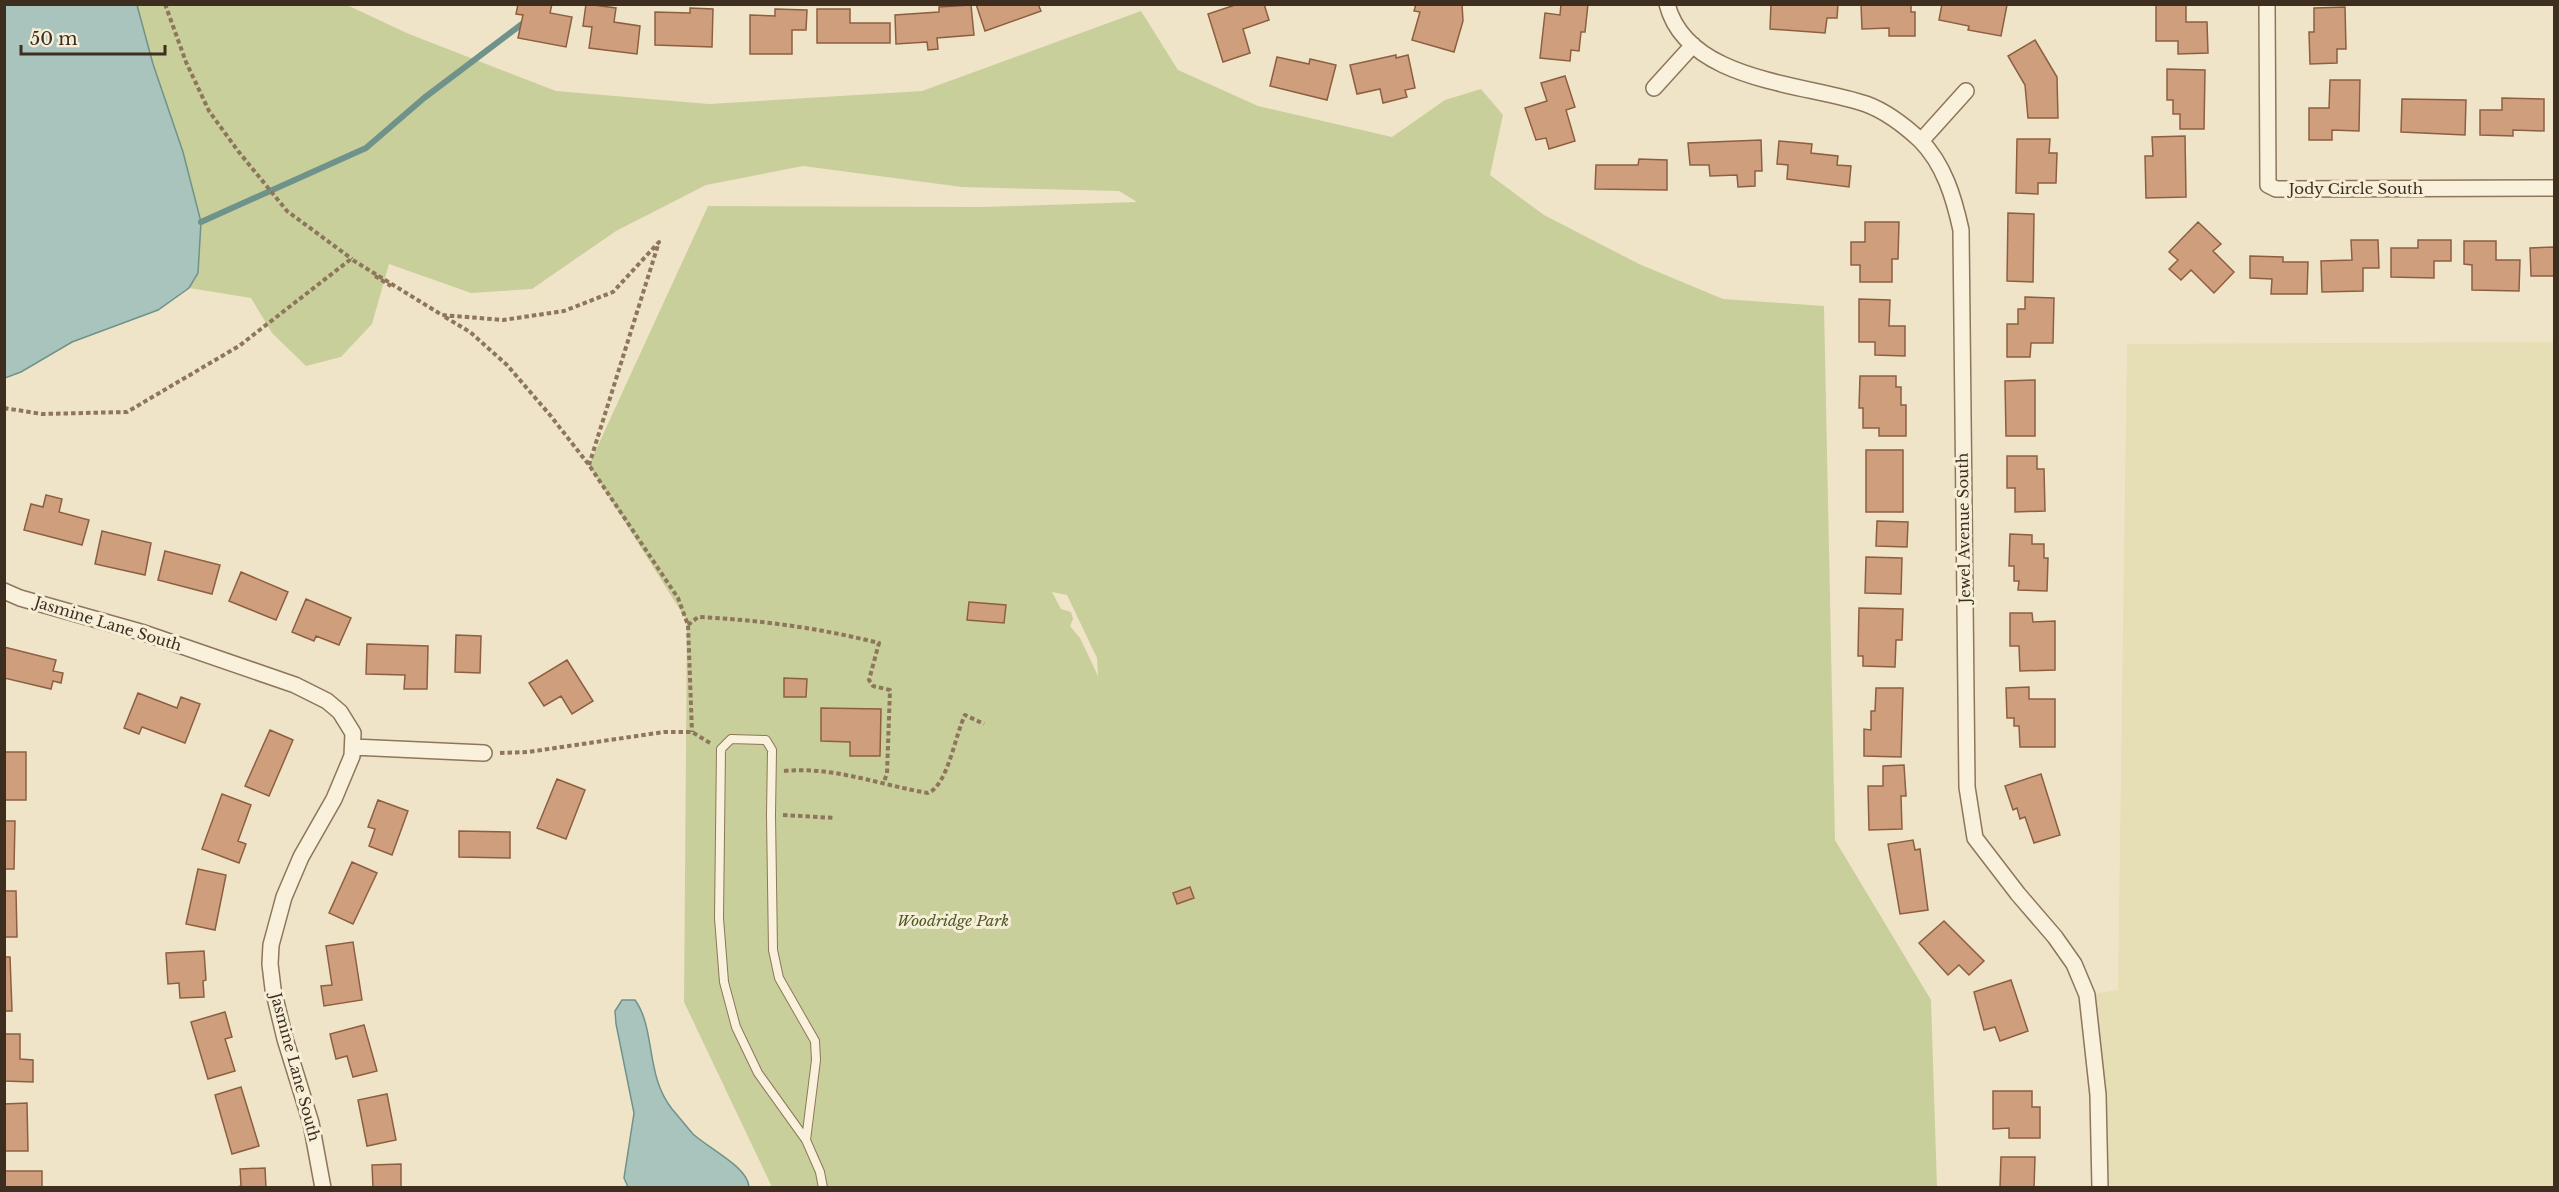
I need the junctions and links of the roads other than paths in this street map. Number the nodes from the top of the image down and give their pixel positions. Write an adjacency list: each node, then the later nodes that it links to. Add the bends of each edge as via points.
1 (1667, 4): 3 (street, Jewel Avenue South, via 1671,20)
2 (2266, 4): 7 (street, Jody Circle South, via 2268,185 2276,189)
3 (1693, 45): 4 (street); 6 (street, Jewel Avenue South, via 1736,70 1768,81 1869,105)
4 (1654, 88)
5 (1966, 91): 6 (street)
6 (1921, 141): 14 (street, Jewel Avenue South, via 1941,168 1961,230 1967,788 1971,825 1975,838 2074,964 2087,995 2098,1095)
7 (2554, 188)
8 (4, 591): 9 (street, Jasmine Lane South, via 144,633 295,685 340,712 353,733)
9 (353, 747): 10 (street); 12 (street, Jasmine Lane South, via 334,799 301,857 284,897 271,945 273,989 311,1123)
10 (484, 753)
11 (806, 1140): 11 (lane, via 758,1073 736,1027 724,982 719,918 721,749 731,740 766,740 772,750 773,950 779,978 815,1041); 13 (lane)
12 (323, 1188)
13 (823, 1188)
14 (2100, 1188)

